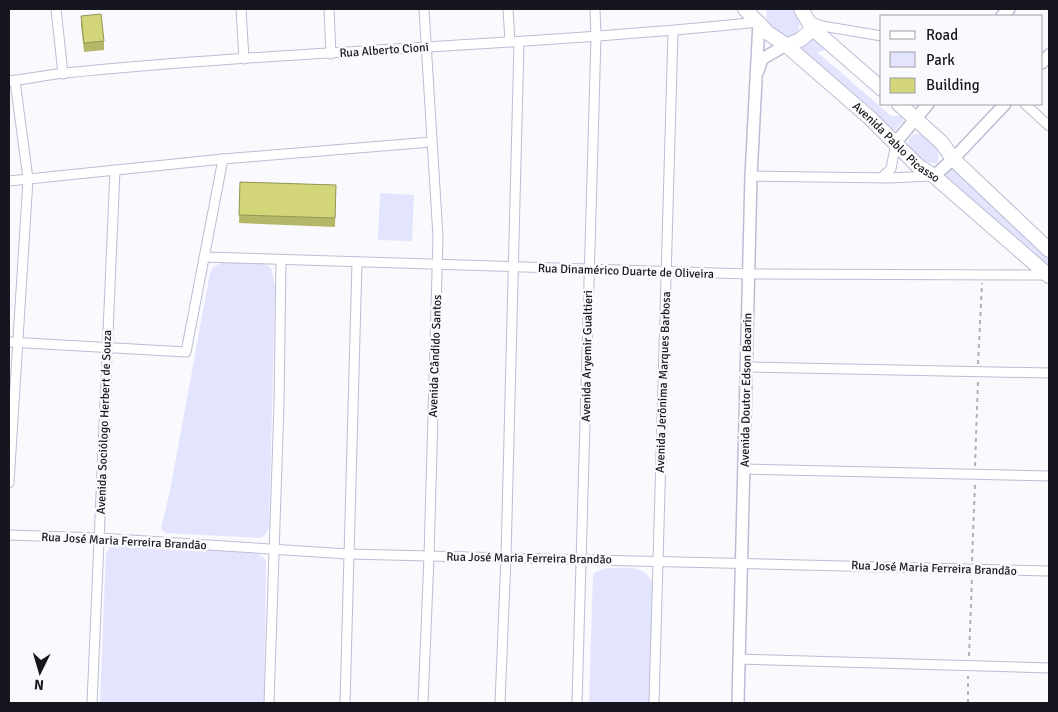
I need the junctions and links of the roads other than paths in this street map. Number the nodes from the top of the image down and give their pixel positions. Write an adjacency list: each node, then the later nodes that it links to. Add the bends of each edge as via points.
1 (56, 9): 18 (street)
2 (241, 9): 17 (street)
3 (329, 9): 16 (street)
4 (424, 9): 15 (street, Avenida Cândido Santos)
5 (508, 9): 13 (street)
6 (595, 9): 12 (street, Avenida Aryemir Gualtieri)
7 (744, 9): 8 (main road, Avenida Pablo Picasso)
8 (761, 15): 10 (street, Rua Alberto Cioni); 14 (main road, Avenida Pablo Picasso, via 768,33); 19 (street, Avenida Doutor Edson Bacarin)
9 (807, 19): 11 (street, via 822,26); 14 (main road, via 806,36 797,43); 21 (main road)
10 (673, 31): 12 (street, Rua Alberto Cioni); 45 (street, Avenida Jerônima Marques Barbosa)
11 (880, 36)
12 (596, 37): 13 (street, Rua Alberto Cioni); 44 (street, Avenida Aryemir Gualtieri)
13 (514, 42): 15 (street, Rua Alberto Cioni); 43 (street)
14 (786, 45): 19 (street, Avenida Doutor Edson Bacarin, via 762,59); 29 (main road, Avenida Pablo Picasso)
15 (427, 47): 16 (street, Rua Alberto Cioni); 28 (street, Avenida Cândido Santos)
16 (331, 54): 17 (street, Rua Alberto Cioni)
17 (244, 59): 18 (street, Rua Alberto Cioni)
18 (63, 74): 20 (street, Rua Alberto Cioni)
19 (756, 77): 33 (street, Avenida Doutor Edson Bacarin)
20 (12, 81): 36 (street)
21 (880, 87)
22 (900, 105): 26 (main road, Avenida Pablo Picasso)
23 (927, 105): 26 (street)
24 (1004, 105): 31 (street)
25 (1026, 105): 27 (street)
26 (916, 118): 29 (street); 31 (main road, Avenida Pablo Picasso)
27 (1049, 126)
28 (431, 142): 30 (street); 42 (street, Avenida Cândido Santos)
29 (896, 142): 34 (main road, Avenida Pablo Picasso, via 918,166); 35 (street, via 891,169)
30 (223, 159): 32 (street); 39 (street)
31 (953, 159): 34 (street); 38 (main road, Avenida Pablo Picasso)
32 (115, 170): 36 (street); 49 (street, Avenida Sociólogo Herbert de Souza)
33 (751, 176): 35 (street); 46 (street, Avenida Doutor Edson Bacarin)
34 (934, 176): 35 (street); 47 (main road, Avenida Pablo Picasso)
35 (882, 177)
36 (28, 178): 37 (street); 48 (street)
37 (9, 180)
38 (1049, 250)
39 (204, 257): 40 (street, Rua Dinamérico Duarte de Oliveira); 49 (street, via 186,352)
40 (280, 260): 41 (street, Rua Dinamérico Duarte de Oliveira); 57 (street)
41 (357, 262): 42 (street, Rua Dinamérico Duarte de Oliveira); 58 (street)
42 (437, 264): 43 (street, Rua Dinamérico Duarte de Oliveira); 59 (street, Avenida Cândido Santos)
43 (512, 267): 44 (street, Rua Dinamérico Duarte de Oliveira); 60 (street)
44 (588, 269): 45 (street, Rua Dinamérico Duarte de Oliveira); 61 (street, Avenida Aryemir Gualtieri)
45 (666, 272): 46 (street, Rua Dinamérico Duarte de Oliveira); 62 (street, Avenida Jerônima Marques Barbosa)
46 (748, 274): 47 (street, Rua Dinamérico Duarte de Oliveira); 50 (street, Avenida Doutor Edson Bacarin)
47 (1049, 276)
48 (13, 343): 49 (street); 54 (street)
49 (107, 348): 56 (street, Avenida Sociólogo Herbert de Souza)
50 (746, 367): 51 (street); 52 (street, Avenida Doutor Edson Bacarin)
51 (1049, 373)
52 (744, 468): 53 (street); 63 (street, Avenida Doutor Edson Bacarin)
53 (1049, 476)
54 (9, 483)
55 (9, 535): 56 (street, Rua José Maria Ferreira Brandão)
56 (99, 538): 57 (street, Rua José Maria Ferreira Brandão); 67 (street, Avenida Sociólogo Herbert de Souza)
57 (274, 549): 58 (street, Rua José Maria Ferreira Brandão); 68 (street)
58 (348, 554): 59 (street, Rua José Maria Ferreira Brandão); 69 (street)
59 (429, 556): 60 (street, Rua José Maria Ferreira Brandão); 70 (street, Avenida Cândido Santos)
60 (506, 557): 61 (street, Rua José Maria Ferreira Brandão); 71 (street)
61 (582, 559): 62 (street, Rua José Maria Ferreira Brandão); 72 (street, Avenida Aryemir Gualtieri)
62 (658, 561): 63 (street, Rua José Maria Ferreira Brandão); 73 (street, Avenida Jerônima Marques Barbosa)
63 (741, 563): 64 (street, Rua José Maria Ferreira Brandão); 65 (street, Avenida Doutor Edson Bacarin)
64 (1049, 571)
65 (739, 659): 66 (street); 74 (street, Avenida Doutor Edson Bacarin)
66 (1049, 668)
67 (92, 703)
68 (269, 703)
69 (345, 703)
70 (422, 703)
71 (500, 703)
72 (577, 703)
73 (654, 703)
74 (738, 703)

